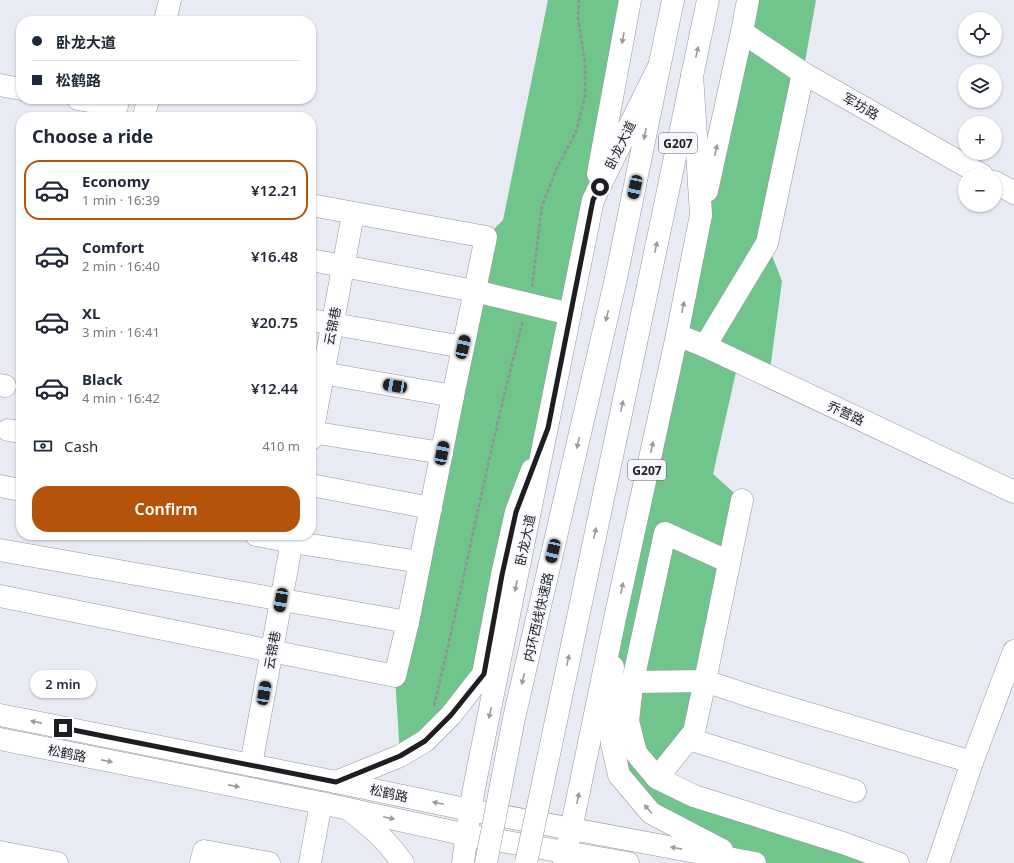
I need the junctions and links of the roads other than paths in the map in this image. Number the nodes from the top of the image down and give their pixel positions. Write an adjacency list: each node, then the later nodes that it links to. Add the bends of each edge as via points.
1 (170, 0): 6 (main road)
2 (630, 0): 18 (main road, one-way to 18)
3 (672, 0): 8 (main road, 卧龙大道 / G207)
4 (708, 0): 10 (main road, G207, one-way to 4)
5 (748, 0): 7 (main road)
6 (166, 16)
7 (742, 32): 9 (main road, 军坊路); 21 (main road, one-way to 7)
8 (659, 66): 18 (main road, 卧龙大道 / G207); 24 (main road, 卧龙大道 / G207, one-way to 24)
9 (803, 73): 15 (main road, 军坊路); 30 (main road, via 766,243)
10 (692, 74): 21 (main road, G207); 58 (main road, G207, one-way to 10, bridge)
11 (0, 85): 12 (main road)
12 (16, 88)
13 (107, 104): 14 (main road)
14 (118, 106)
15 (970, 168)
16 (1002, 186): 17 (main road)
17 (1014, 193)
18 (593, 200): 26 (main road, 卧龙大道 / G207)
19 (316, 206): 20 (main road)
20 (353, 214): 23 (main road, 云锦巷); 25 (main road, via 486,237)
21 (701, 215): 29 (main road, G207, one-way to 21)
22 (316, 261): 23 (main road)
23 (343, 266): 25 (main road); 28 (main road, 云锦巷)
24 (616, 278): 80 (main road, 内环西线快速路, one-way to 80, bridge, via 514,718)
25 (475, 291): 26 (main road); 31 (main road)
26 (570, 314): 35 (main road, 卧龙大道 / G207)
27 (316, 321): 28 (main road)
28 (332, 324): 31 (main road); 32 (main road, 云锦巷)
29 (677, 335): 30 (main road, 乔营路); 51 (main road, G207, one-way to 29)
30 (705, 346): 41 (main road, 乔营路)
31 (463, 347): 34 (main road)
32 (317, 372): 33 (main road, 云锦巷); 34 (main road)
33 (316, 382)
34 (453, 396): 37 (main road)
35 (548, 428): 64 (main road, via 516,512 484,674 451,715 425,741 400,756); 68 (main road, 卧龙大道 / G207, one-way to 68)
36 (316, 435): 37 (main road)
37 (442, 453): 43 (main road)
38 (0, 486): 40 (main road)
39 (316, 486): 43 (main road)
40 (16, 489)
41 (1014, 492)
42 (742, 500): 48 (main road)
43 (431, 508): 47 (main road)
44 (293, 540): 50 (main road, 云锦巷)
45 (304, 540): 47 (main road)
46 (0, 550): 50 (main road)
47 (420, 562): 52 (main road)
48 (729, 562): 55 (main road); 56 (main road, via 665,533)
49 (0, 596): 53 (main road)
50 (281, 600): 52 (main road); 53 (main road, 云锦巷)
51 (615, 618): 69 (main road, G207, one-way to 51); 73 (main road, one-way to 51, via 651,814 619,775 612,744 610,695)
52 (408, 622): 53 (main road, via 395,676)
53 (272, 650): 62 (main road, 云锦巷)
54 (1014, 651): 61 (main road)
55 (705, 681): 56 (main road); 60 (main road, via 694,732); 61 (main road)
56 (633, 682): 63 (main road, via 628,721 631,734 636,753)
57 (0, 715): 62 (main road, 松鹤路, one-way to 57)
58 (554, 725): 81 (main road, bridge); 82 (main road, bridge)
59 (0, 739): 66 (main road, 松鹤路, one-way to 66)
60 (689, 739): 63 (main road); 65 (main road)
61 (972, 762): 85 (main road)
62 (251, 765): 64 (main road, 松鹤路)
63 (656, 778): 84 (main road, via 694,796)
64 (336, 782): 68 (main road, 松鹤路, one-way to 64)
65 (855, 791)
66 (321, 803): 67 (main road, 松鹤路); 77 (main road)
67 (348, 809): 70 (main road, 松鹤路, one-way to 70); 78 (main road, via 377,831)
68 (470, 810): 69 (main road, 松鹤路); 70 (main road, 卧龙大道 / G207)
69 (572, 828): 72 (main road, G207); 73 (main road, 松鹤路, one-way to 69)
70 (467, 835): 72 (main road, 松鹤路); 79 (main road, 卧龙大道 / G207)
71 (0, 852): 74 (main road)
72 (565, 857): 83 (main road, 松鹤路)
73 (749, 862)
74 (57, 863)
75 (201, 863): 76 (main road, via 204,851)
76 (269, 863)
77 (310, 863)
78 (403, 863)
79 (464, 863)
80 (486, 863)
81 (526, 863)
82 (541, 863)
83 (628, 863)
84 (898, 863)
85 (938, 863)

